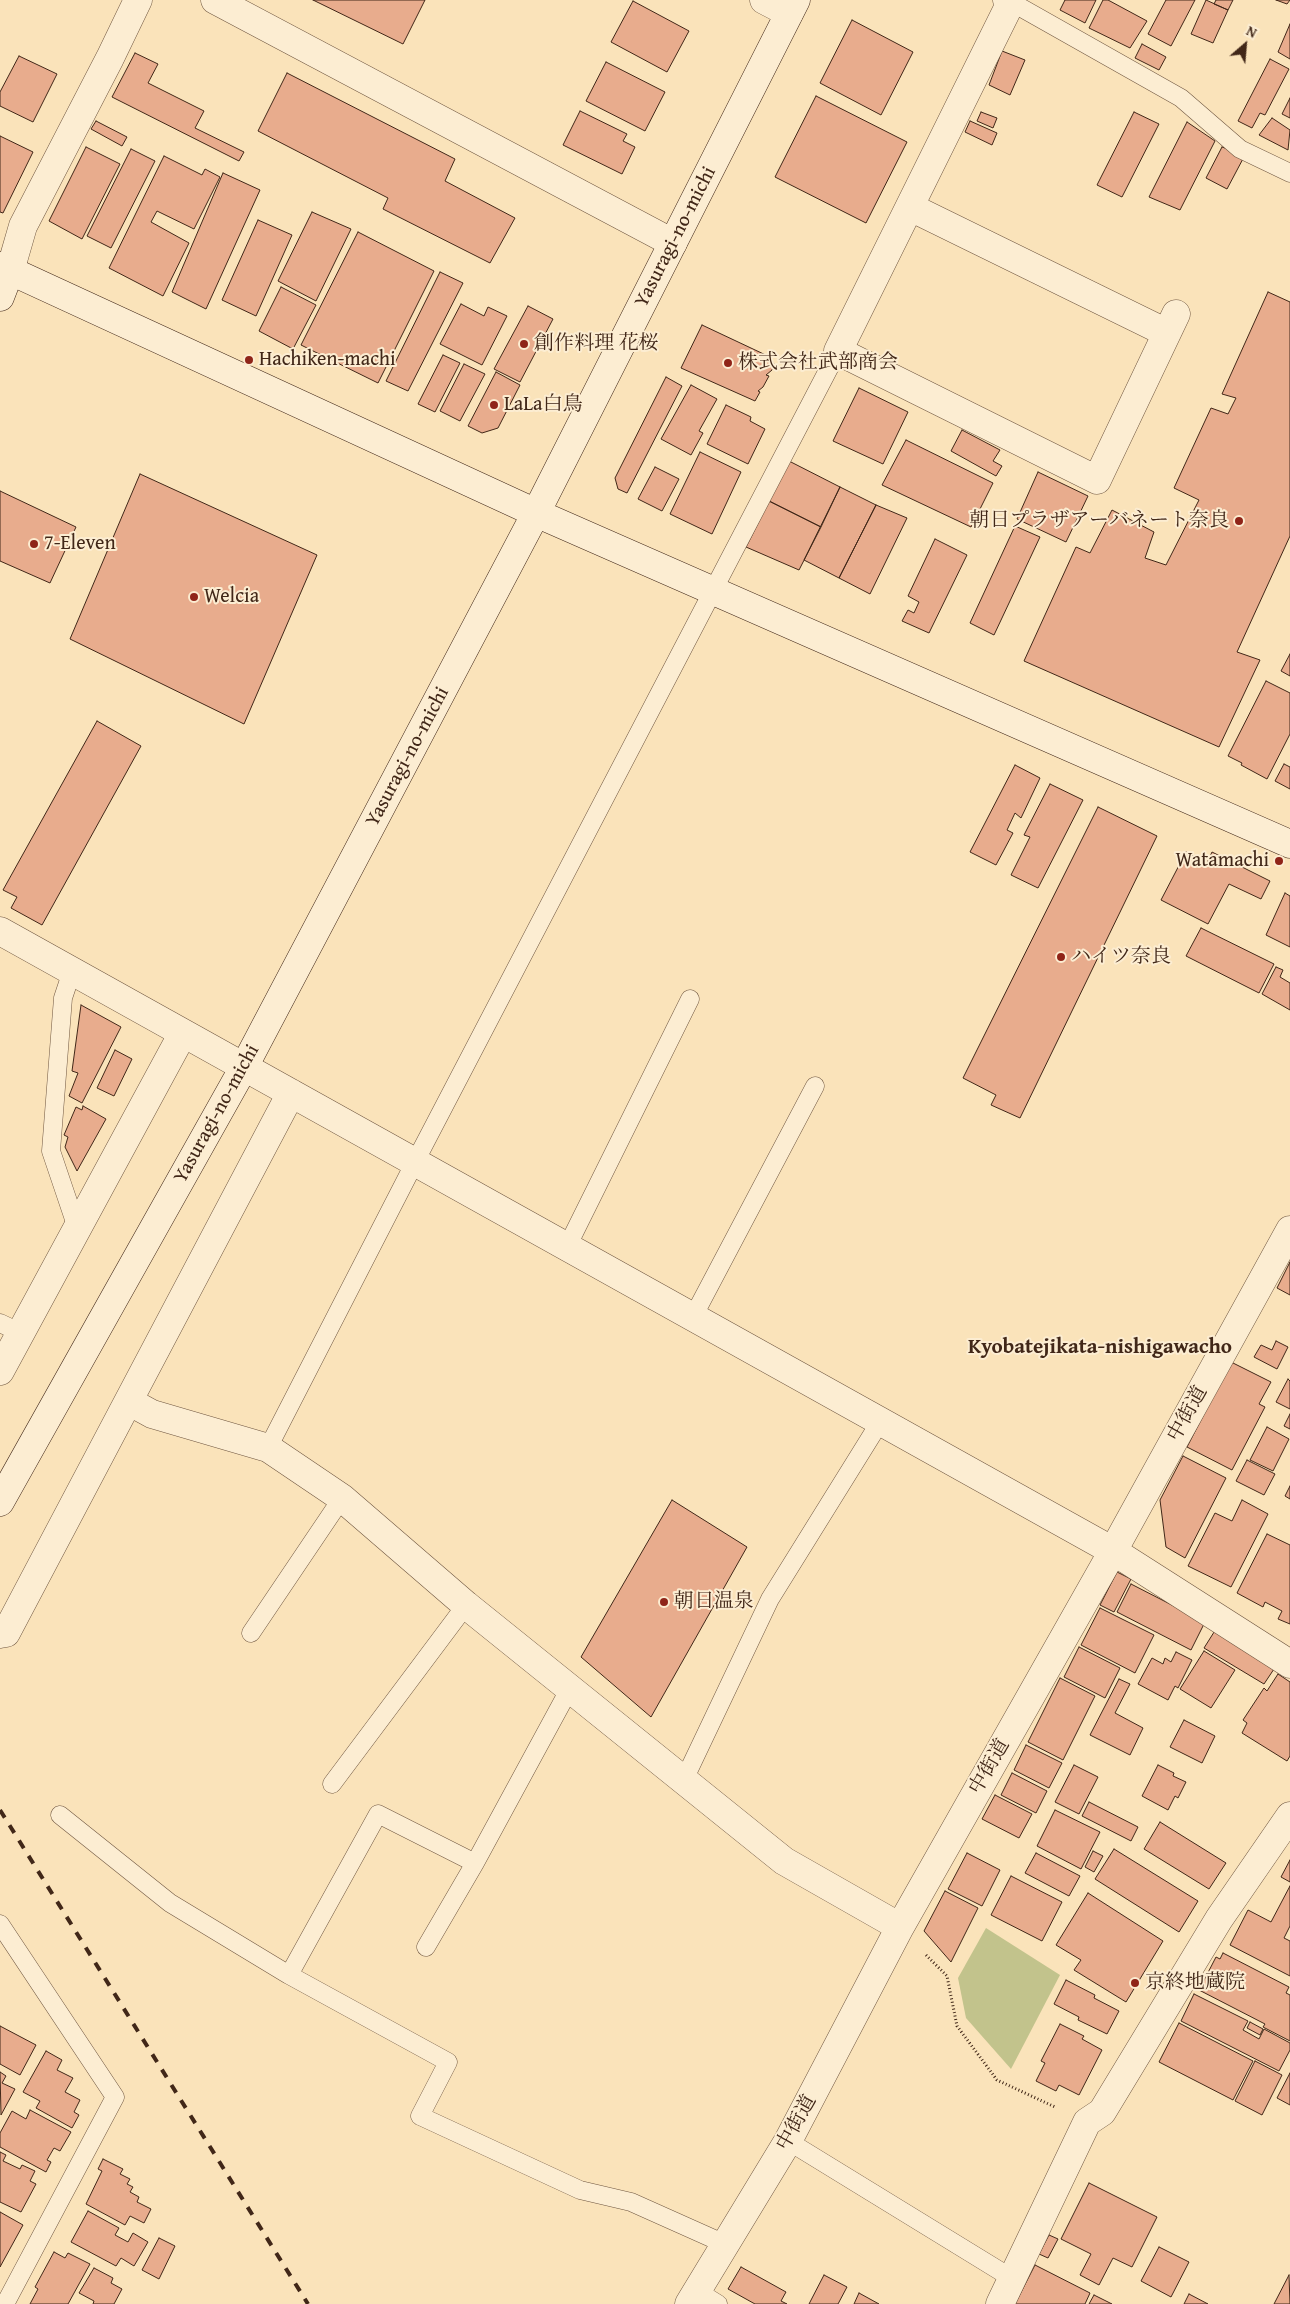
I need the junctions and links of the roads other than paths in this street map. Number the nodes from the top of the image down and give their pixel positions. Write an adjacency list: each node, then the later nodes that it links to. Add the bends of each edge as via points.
1 (138, 0): 9 (street, via 23,226)
2 (215, 0): 8 (street)
3 (764, 0): 5 (street)
4 (1009, 1): 6 (lane, via 1181,98 1240,149); 7 (street)
5 (793, 6): 8 (street, Yasuragi-no-michi)
6 (1290, 173)
7 (910, 207): 11 (street); 11 (street, via 1172,323 1097,480)
8 (673, 243): 12 (street, Yasuragi-no-michi)
9 (5, 268): 10 (street); 12 (street)
10 (0, 297)
11 (838, 351): 13 (lane)
12 (536, 513): 13 (street); 19 (street, Yasuragi-no-michi)
13 (714, 591): 14 (street); 22 (lane)
14 (1290, 844)
15 (0, 931): 16 (street)
16 (72, 972): 18 (street); 23 (lane, via 63,998 52,1152)
17 (690, 999): 25 (lane)
18 (183, 1033): 19 (street); 23 (street)
19 (244, 1067): 21 (street); 33 (street, Yasuragi-no-michi)
20 (815, 1086): 26 (lane)
21 (292, 1094): 22 (street); 29 (street)
22 (415, 1162): 25 (street); 31 (lane)
23 (77, 1228): 27 (street)
24 (1290, 1230): 34 (street, 中街道)
25 (567, 1247): 26 (street)
26 (693, 1317): 30 (street)
27 (10, 1328): 28 (street)
28 (0, 1371)
29 (130, 1402): 31 (street, via 152,1414); 37 (street, via 6,1633)
30 (880, 1422): 34 (street); 40 (lane, via 770,1599)
31 (268, 1448): 32 (street)
32 (342, 1498): 35 (street); 36 (lane)
33 (0, 1502)
34 (1113, 1551): 38 (street); 46 (street, 中街道)
35 (466, 1605): 39 (street); 41 (lane)
36 (251, 1633)
37 (0, 1634)
38 (1290, 1664)
39 (570, 1688): 40 (street); 44 (lane)
40 (684, 1780): 46 (street, via 784,1861)
41 (332, 1784)
42 (60, 1815): 48 (lane, via 170,1903)
43 (1290, 1816): 51 (street, via 1219,1919 1102,2112 1087,2122)
44 (476, 1863): 47 (lane); 48 (lane, via 378,1814)
45 (0, 1924): 53 (lane, via 115,2097)
46 (900, 1927): 49 (street, 中街道)
47 (426, 1947)
48 (289, 1975): 50 (lane, via 448,2062 420,2116 580,2190 631,2202)
49 (788, 2141): 50 (street, 中街道); 51 (lane)
50 (725, 2244): 52 (street, 中街道)
51 (1013, 2279): 54 (street)
52 (701, 2300)
53 (5, 2304)
54 (1000, 2304)

